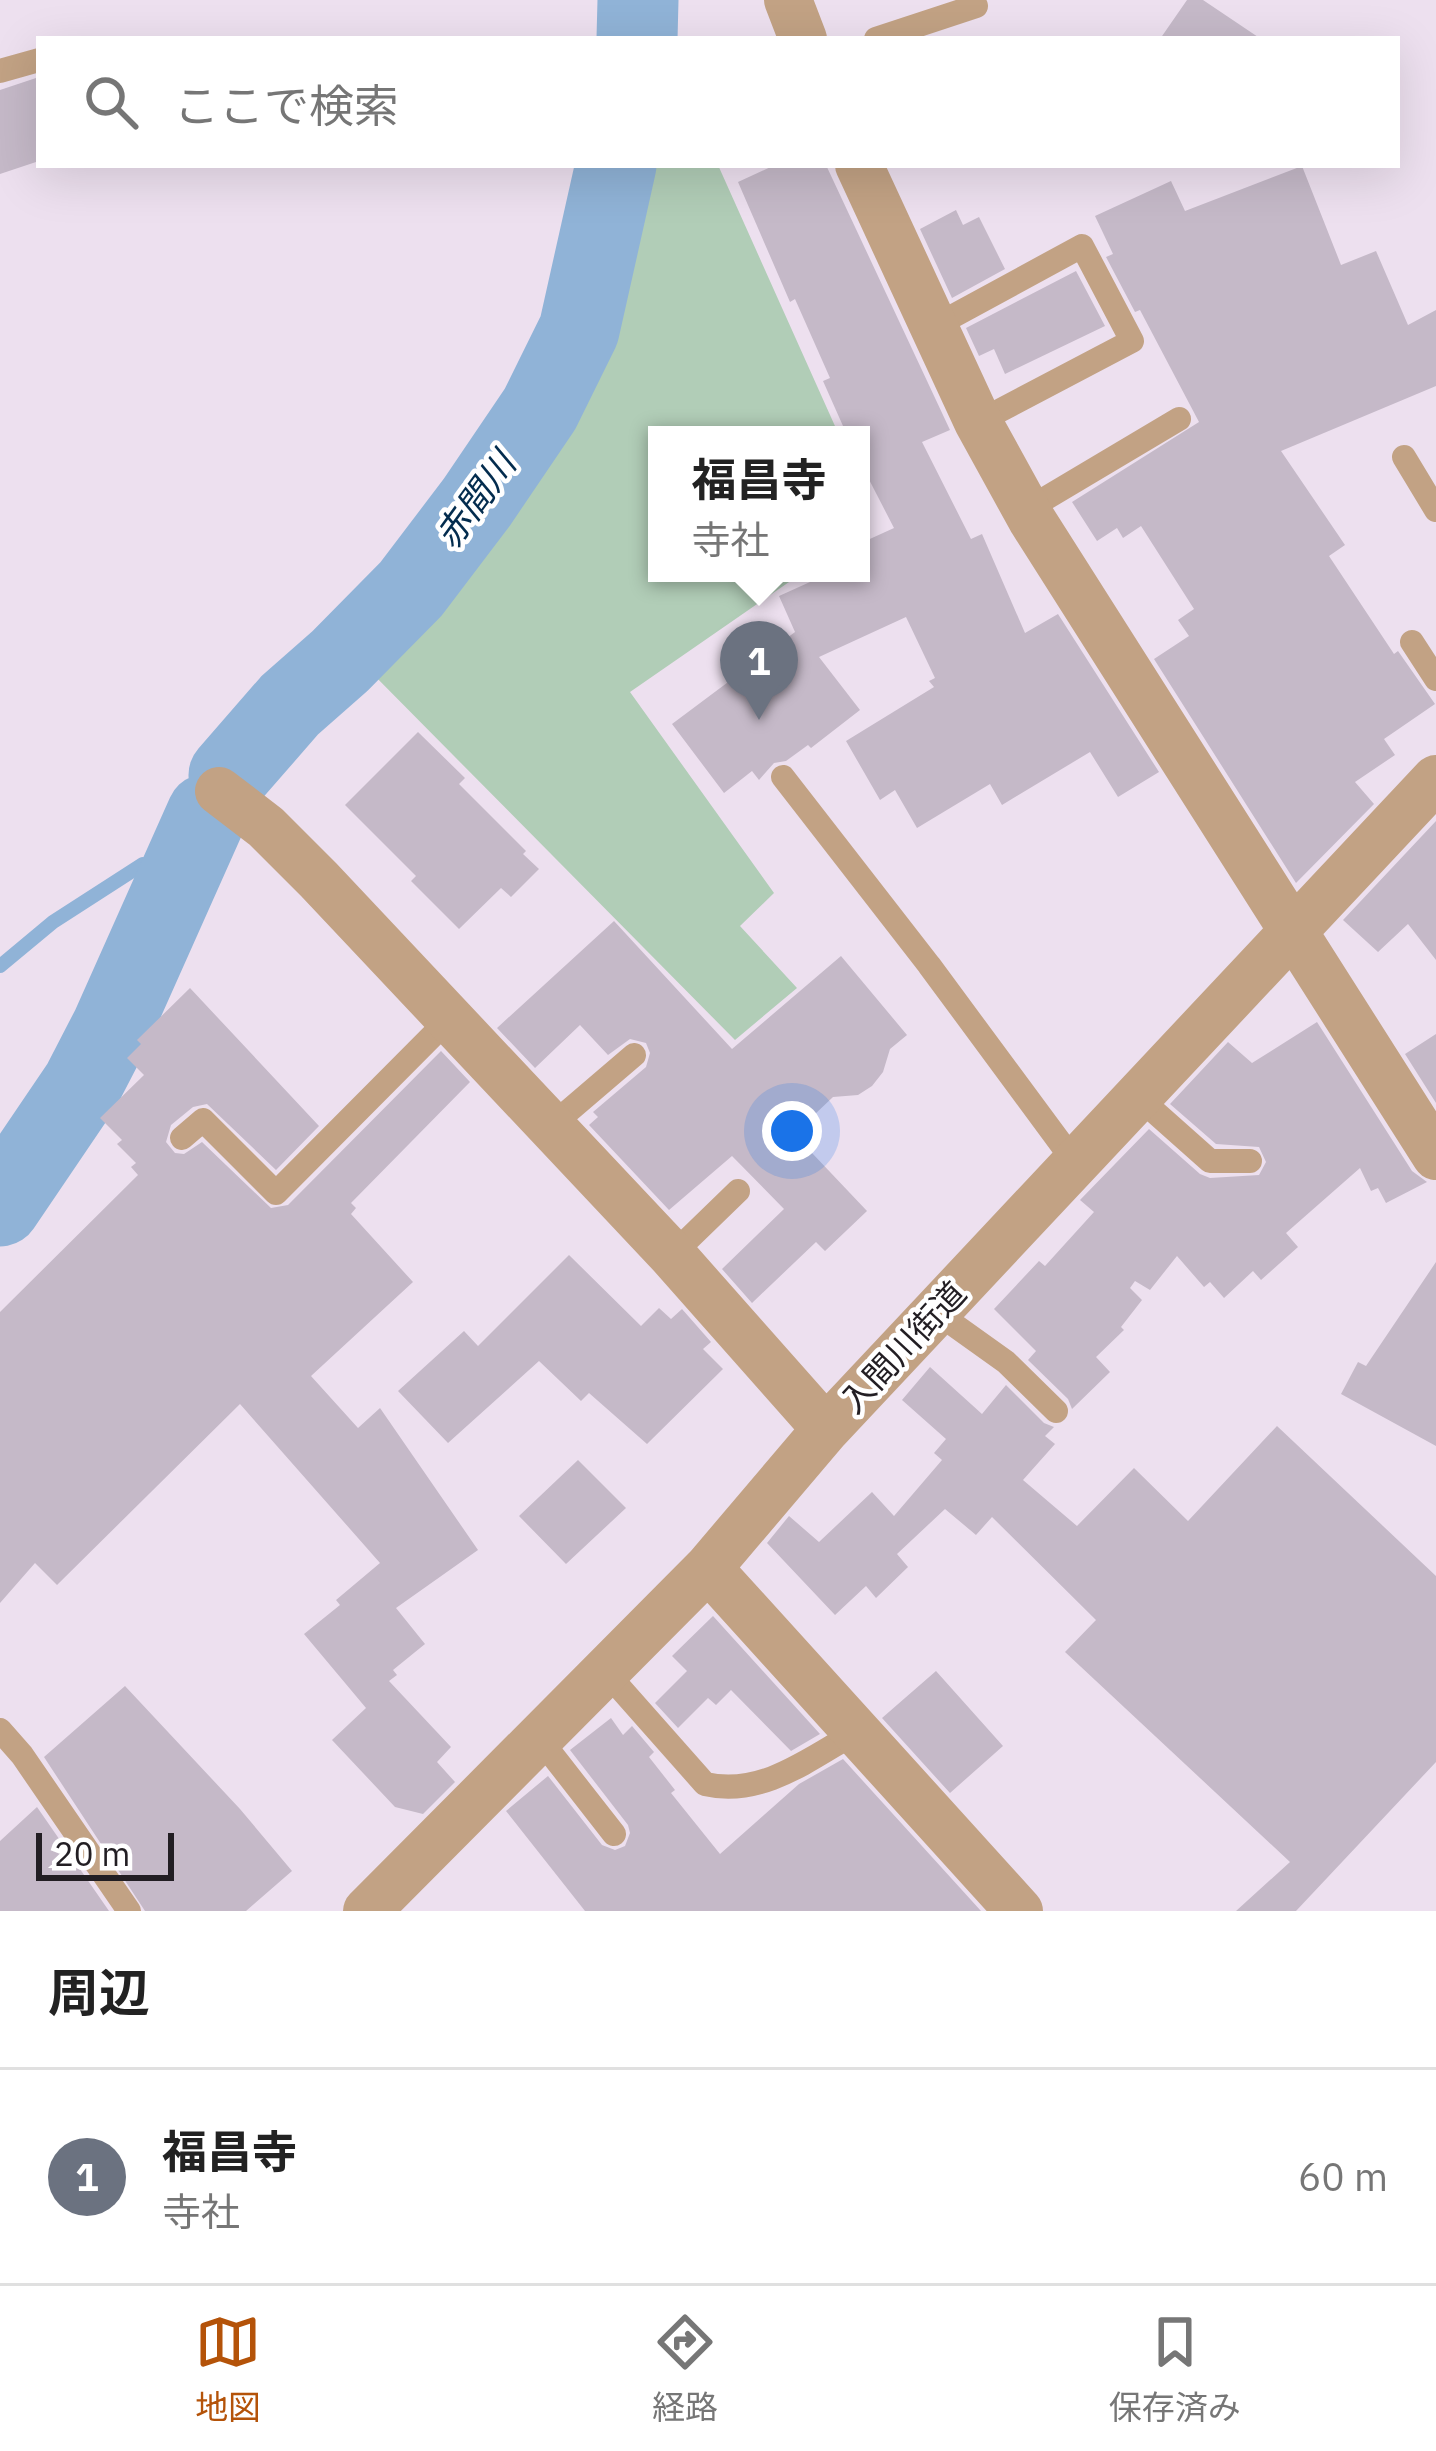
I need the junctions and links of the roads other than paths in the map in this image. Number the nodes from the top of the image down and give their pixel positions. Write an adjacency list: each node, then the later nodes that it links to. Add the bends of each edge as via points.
1 (788, 0): 3 (street)
2 (976, 6): 4 (lane)
3 (801, 36)
4 (885, 36)
5 (36, 61): 6 (lane)
6 (0, 71)
7 (860, 168): 8 (street)
8 (933, 327): 10 (street); 10 (lane, via 1082,246 1132,341)
9 (1179, 419): 12 (lane)
10 (978, 422): 12 (street)
11 (1403, 457): 13 (lane)
12 (1026, 510): 19 (street)
13 (1436, 510)
14 (1412, 641): 15 (lane)
15 (1436, 679)
16 (783, 777): 27 (lane)
17 (1436, 779): 19 (street, 入間川街道)
18 (219, 791): 20 (street, via 292,854)
19 (1292, 932): 22 (street, 入間川街道); 25 (street)
20 (449, 1018): 23 (street); 24 (lane, via 276,1193 203,1120)
21 (634, 1055): 23 (lane)
22 (1138, 1097): 26 (lane, via 1210,1161); 27 (street, 入間川街道)
23 (551, 1126): 29 (street)
24 (182, 1138)
25 (1436, 1156)
26 (1250, 1161)
27 (1076, 1164): 30 (street, 入間川街道)
28 (738, 1191): 29 (lane)
29 (672, 1256): 32 (street)
30 (936, 1312): 31 (lane); 32 (street, 入間川街道)
31 (1056, 1411)
32 (826, 1429): 33 (street, 入間川街道)
33 (708, 1568): 34 (street, 入間川街道); 36 (street)
34 (605, 1670): 36 (lane, via 704,1784 724,1789 775,1779); 37 (street, 入間川街道)
35 (0, 1730): 39 (lane)
36 (855, 1733): 41 (street)
37 (539, 1738): 38 (lane); 40 (street, 入間川街道)
38 (614, 1834)
39 (129, 1911)
40 (367, 1911)
41 (1018, 1911)

